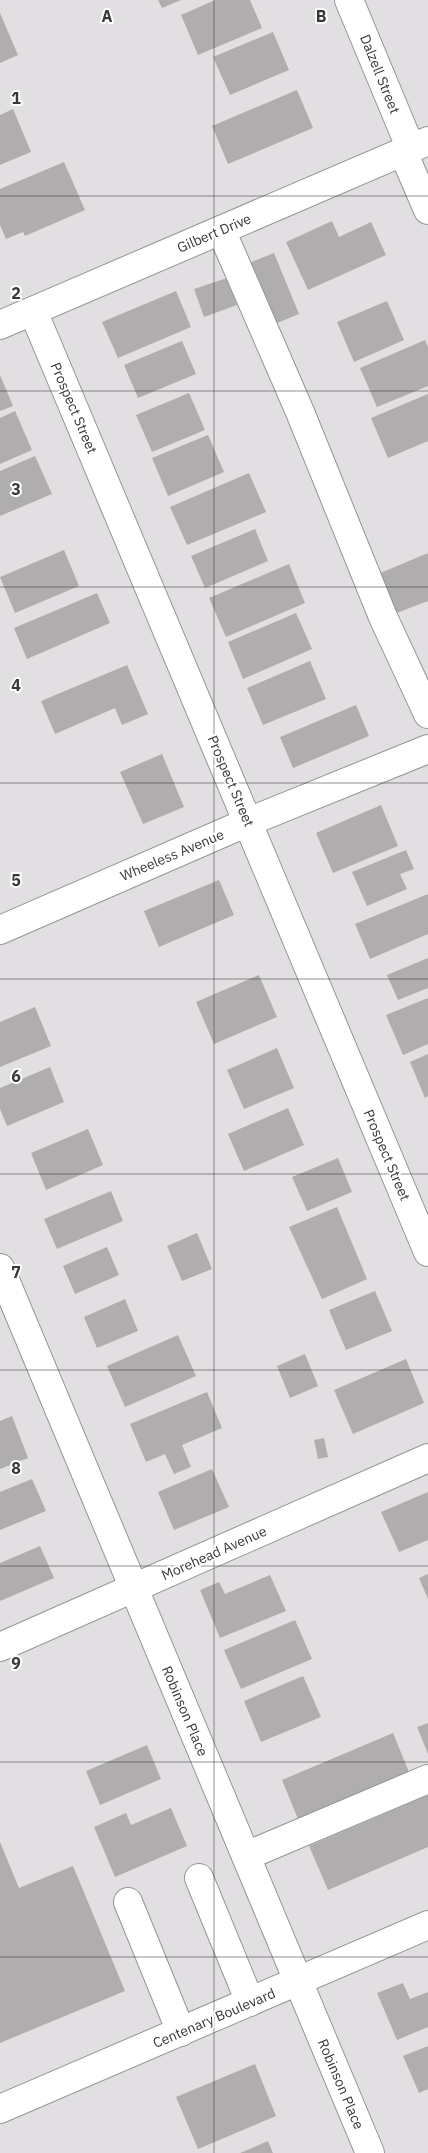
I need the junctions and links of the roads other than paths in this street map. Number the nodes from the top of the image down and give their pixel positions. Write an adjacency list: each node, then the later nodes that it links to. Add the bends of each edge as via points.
1 (349, 0): 2 (street, Dalzell Street)
2 (414, 147): 3 (street, Dalzell Street); 4 (street, Gilbert Drive)
3 (428, 210)
4 (221, 230): 5 (street, Gilbert Drive); 7 (street, via 383,616)
5 (33, 311): 6 (street, Gilbert Drive); 9 (street, Prospect Street)
6 (0, 325)
7 (428, 714)
8 (428, 748): 9 (street, Wheeless Avenue)
9 (248, 822): 10 (street, Wheeless Avenue); 11 (street, Prospect Street)
10 (0, 930)
11 (428, 1252)
12 (0, 1268): 14 (street, Robinson Place)
13 (428, 1458): 14 (street, Morehead Avenue)
14 (134, 1589): 15 (street, Morehead Avenue); 17 (street, Robinson Place)
15 (0, 1647)
16 (428, 1779): 17 (street)
17 (246, 1856): 21 (street, Robinson Place)
18 (199, 1878): 22 (street)
19 (128, 1902): 23 (street)
20 (428, 1926): 21 (street, Centenary Boulevard)
21 (298, 1982): 22 (street, Centenary Boulevard); 25 (street, Robinson Place)
22 (250, 2002): 23 (street, Centenary Boulevard)
23 (181, 2032): 24 (street, Centenary Boulevard)
24 (0, 2109)
25 (370, 2153)

